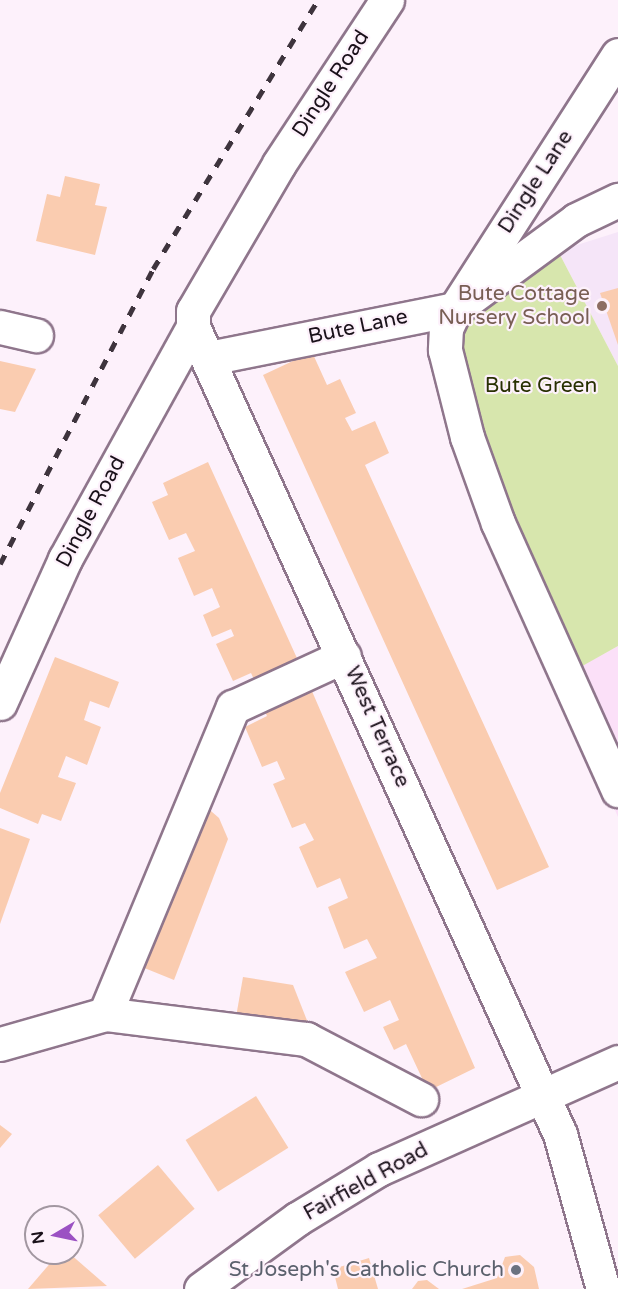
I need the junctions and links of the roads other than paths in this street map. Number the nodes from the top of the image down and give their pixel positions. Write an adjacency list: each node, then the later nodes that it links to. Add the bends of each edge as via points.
1 (387, 0): 6 (street, Dingle Road, via 279,164 194,311)
2 (618, 55): 4 (street, Dingle Lane)
3 (618, 200): 4 (street, Bute Lane, via 576,220)
4 (455, 309): 8 (street, Bute Lane); 11 (street, Dingle Lane, via 446,328 445,350 467,437 498,523)
5 (0, 327): 7 (street)
6 (193, 327): 8 (street); 10 (street, Dingle Road, via 65,559)
7 (36, 335)
8 (209, 358): 9 (street, West Terrace)
9 (344, 656): 12 (street, via 232,707); 15 (street, West Terrace)
10 (0, 702)
11 (618, 790)
12 (105, 1014): 13 (street); 16 (street, via 306,1039)
13 (0, 1044)
14 (618, 1062): 15 (street, Fairfield Road)
15 (543, 1097): 17 (street, Fairfield Road, via 380,1169 297,1219); 18 (street, West Terrace, via 560,1134)
16 (421, 1099)
17 (201, 1289)
18 (603, 1289)

